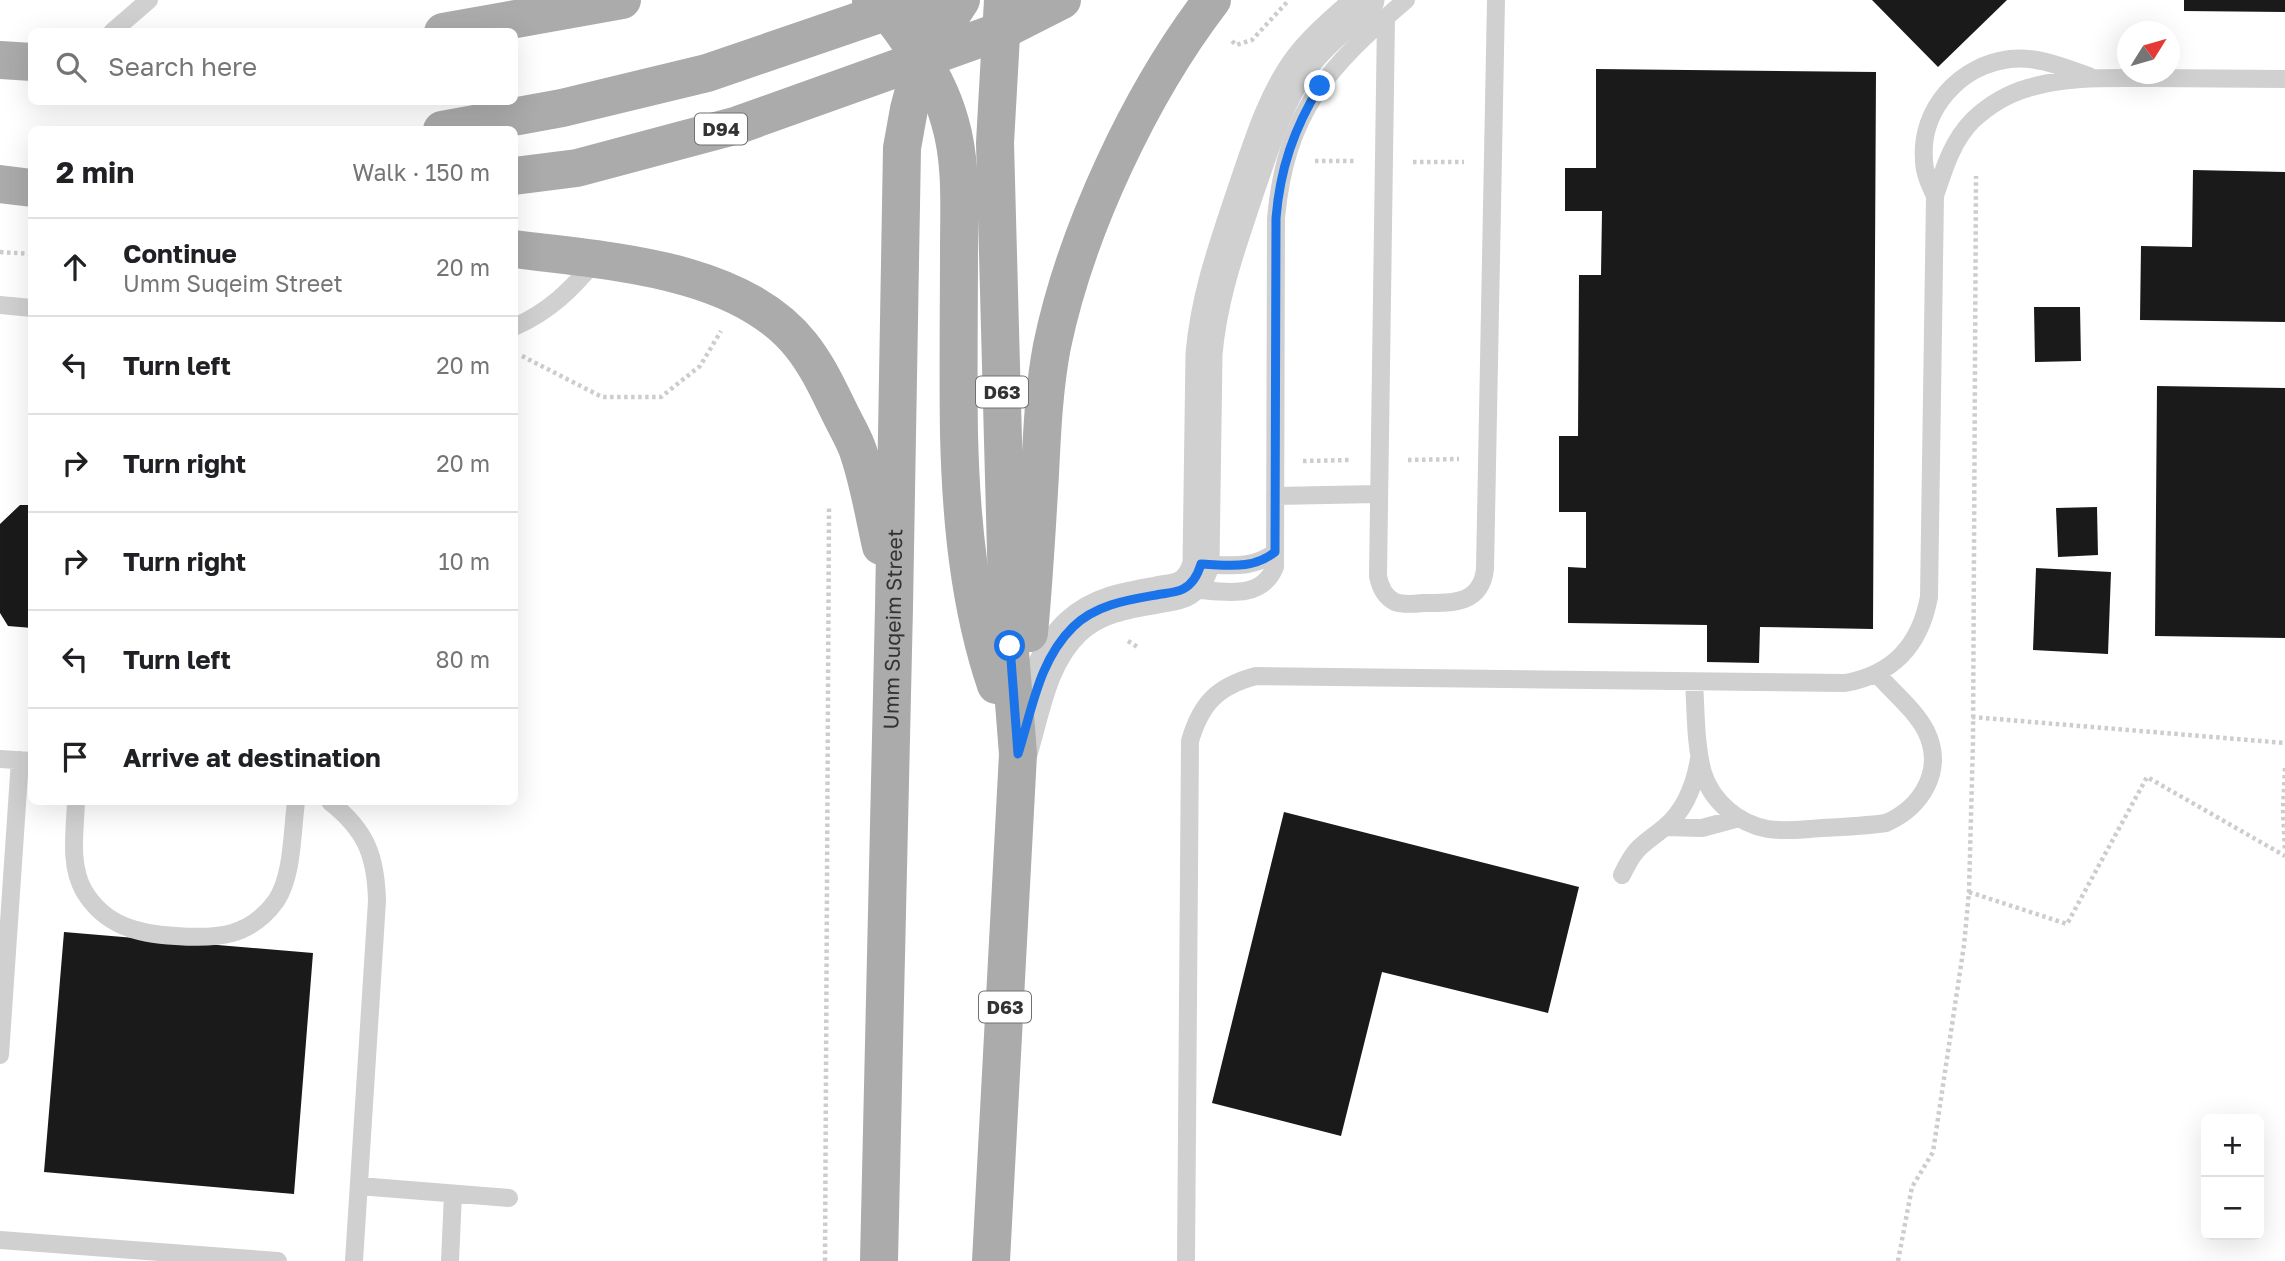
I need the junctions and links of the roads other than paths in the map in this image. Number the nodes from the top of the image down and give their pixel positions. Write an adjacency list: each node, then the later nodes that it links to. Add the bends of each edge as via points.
1 (149, 0): 14 (lane)
2 (546, 0): 13 (main road)
3 (622, 0): 13 (main road)
4 (925, 0): 17 (main road, Umm Suqeim Street)
5 (961, 0): 17 (main road)
6 (1062, 0): 12 (main road, D94)
7 (1212, 0): 42 (main road, via 1136,120 1109,177 1066,292 1044,406)
8 (1406, 0): 11 (lane)
9 (1496, 0): 35 (lane, via 1485,569 1472,595 1450,603 1410,604 1394,601 1382,590)
10 (888, 4): 17 (main road); 21 (main road, via 707,74)
11 (1376, 9): 35 (lane); 36 (lane, via 1356,44 1320,86 1293,135 1285,161 1276,218); 38 (street, via 1319,44 1284,90 1216,278 1206,328)
12 (1002, 15): 17 (main road, D94); 42 (main road, D63, via 995,143 1008,626)
13 (486, 24): 15 (main road)
14 (117, 28)
15 (464, 28)
16 (0, 60): 18 (main road)
17 (922, 60): 24 (main road, D94, via 738,125 577,168); 39 (main road, Umm Suqeim Street, via 902,148); 42 (main road, via 943,102 956,146 959,435 968,564 988,657)
18 (28, 62)
19 (2094, 78): 20 (lane); 29 (lane, via 2029,87 1988,107 1957,140); 29 (lane, via 2036,60 2011,59 1965,75 1947,91 1928,124 1924,161)
20 (2285, 79)
21 (464, 126)
22 (28, 162): 23 (main road)
23 (0, 163)
24 (518, 175)
25 (0, 177): 26 (main road)
26 (28, 179)
27 (0, 184): 28 (main road)
28 (28, 188)
29 (1935, 196): 40 (lane, via 1929,597 1918,634 1907,650)
30 (518, 250): 31 (main road)
31 (596, 260): 34 (lane, via 572,289); 39 (main road, via 684,277 741,296 799,343 819,370 857,448)
32 (0, 305): 33 (lane)
33 (28, 308)
34 (518, 325)
35 (1378, 494): 36 (lane)
36 (1275, 496): 37 (lane)
37 (1275, 552): 38 (lane, via 1248,566); 38 (lane, via 1270,577 1254,590)
38 (1192, 576): 42 (street, via 1105,607 1075,625 1044,668)
39 (894, 607): 61 (main road, Umm Suqeim Street)
40 (1877, 674): 41 (lane, via 1845,683); 49 (lane, via 1919,719 1932,748 1930,780 1913,806 1886,823 1859,826 1770,830)
41 (1694, 682): 43 (lane); 63 (lane, via 1256,676 1238,681 1208,702 1190,741)
42 (1018, 754): 62 (main road, D63)
43 (1699, 755): 49 (lane, via 1712,792); 50 (lane, via 1689,794)
44 (0, 759): 45 (lane)
45 (26, 761): 52 (lane)
46 (76, 805): 47 (lane, via 76,869 96,908 133,931 203,939 246,928 277,899 287,880)
47 (296, 805)
48 (334, 805): 53 (lane, via 367,842 376,871)
49 (1739, 818): 50 (lane, via 1702,828)
50 (1665, 827): 51 (lane, via 1639,846)
51 (1622, 875)
52 (0, 1055)
53 (359, 1186): 54 (lane); 59 (lane)
54 (453, 1194): 55 (lane); 60 (lane)
55 (509, 1198)
56 (0, 1240): 57 (lane)
57 (156, 1256): 58 (lane)
58 (278, 1261)
59 (354, 1261)
60 (450, 1261)
61 (879, 1261)
62 (991, 1261)
63 (1186, 1261)

